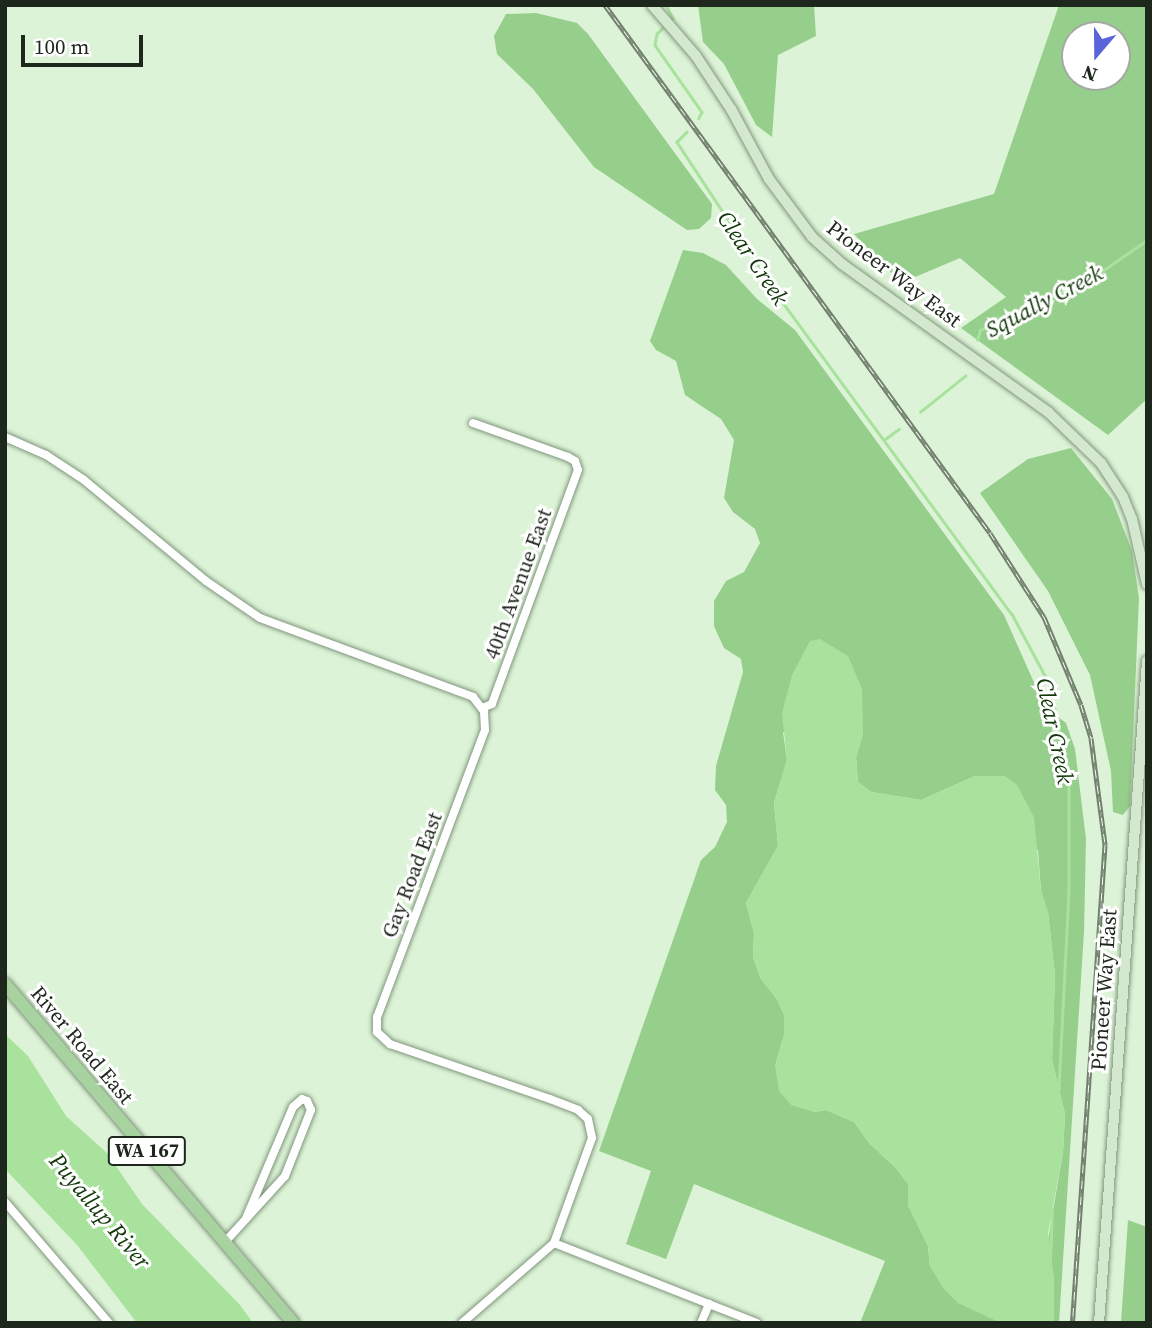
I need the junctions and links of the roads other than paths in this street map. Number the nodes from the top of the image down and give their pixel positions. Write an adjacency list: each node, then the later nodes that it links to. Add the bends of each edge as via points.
1 (652, 5): 4 (main road, Pioneer Way East, via 719,89 776,191 812,237 842,264 1048,412 1101,463 1132,519)
2 (473, 423): 6 (street, 40th Avenue East, via 568,457 578,465 492,704)
3 (5, 437): 6 (street, via 46,455 84,480 206,581 260,618 459,689)
4 (1147, 584)
5 (1147, 661): 18 (main road, Pioneer Way East)
6 (482, 708): 11 (street, Gay Road East, via 485,730 376,1024 377,1032 390,1044 550,1099 588,1119 593,1138)
7 (5, 984): 10 (main road, River Road East / WA 167)
8 (5, 1202): 13 (street)
9 (246, 1219): 9 (street, via 285,1176 311,1110 307,1101 302,1099 293,1107); 10 (street)
10 (225, 1242): 14 (main road, River Road East / WA 167)
11 (554, 1243): 12 (street); 15 (street)
12 (709, 1304): 16 (street); 17 (street)
13 (108, 1323)
14 (293, 1323)
15 (462, 1323)
16 (701, 1323)
17 (757, 1323)
18 (1099, 1323)

